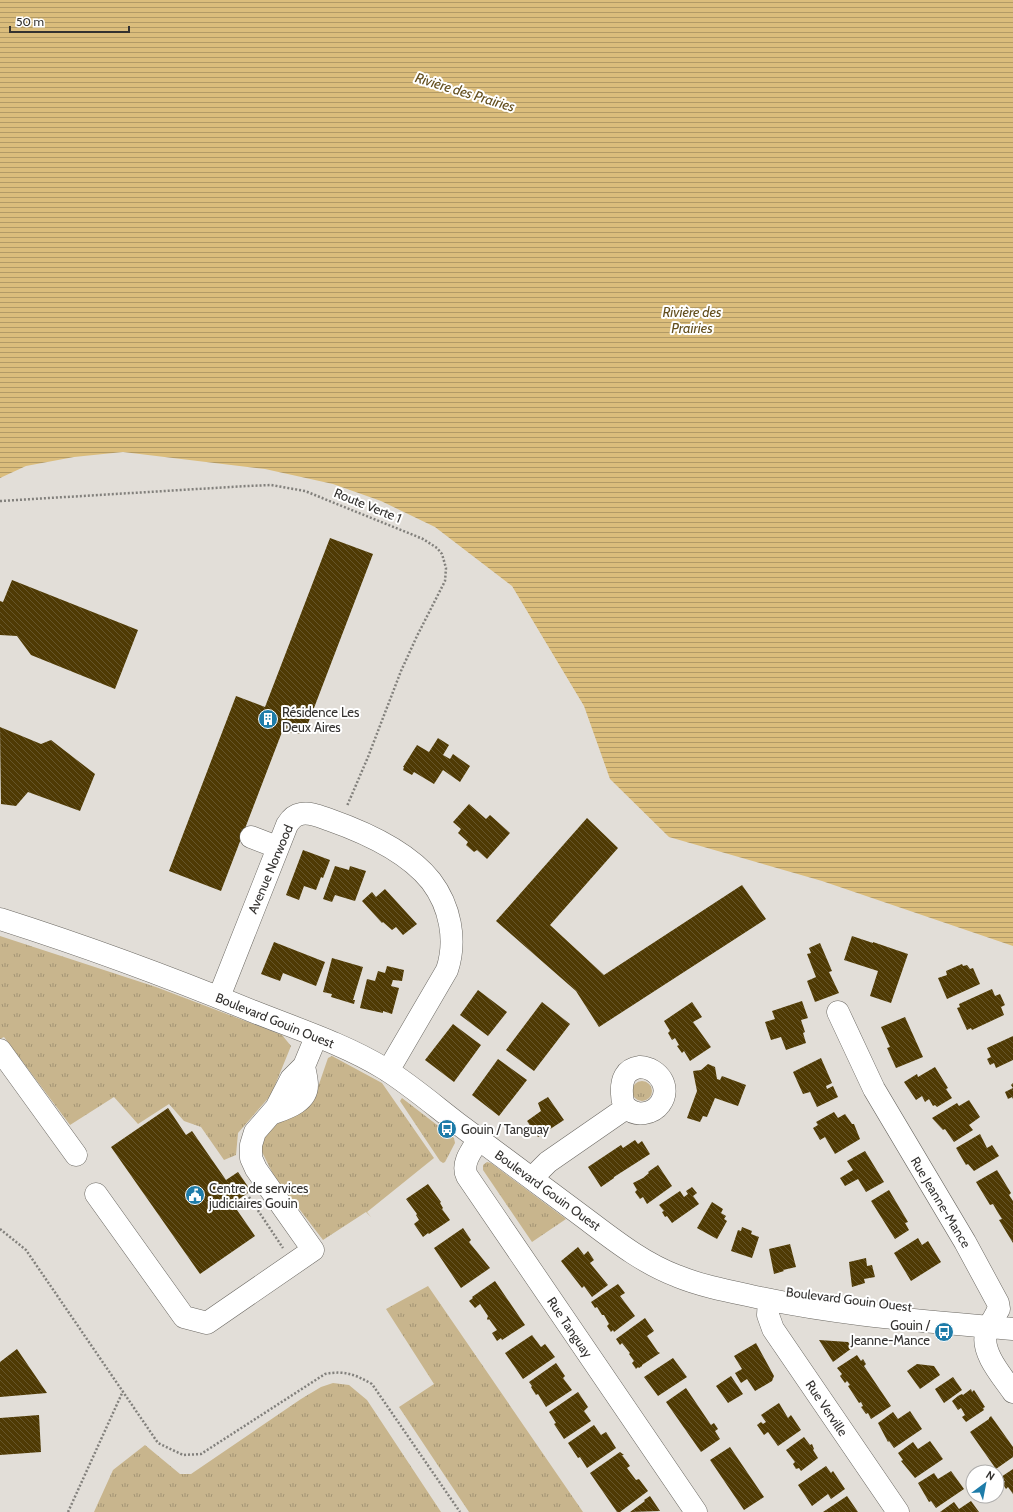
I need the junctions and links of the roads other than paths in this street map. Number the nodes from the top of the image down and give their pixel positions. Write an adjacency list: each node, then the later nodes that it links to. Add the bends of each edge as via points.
1 (251, 837): 2 (street)
2 (277, 847): 4 (street, Avenue Norwood); 8 (street, Avenue Norwood, via 291,819 301,814 317,815 353,828 403,856 426,876 441,898 452,931 450,962)
3 (0, 918): 4 (street, Boulevard Gouin Ouest, via 124,960)
4 (219, 997): 6 (street, Boulevard Gouin Ouest)
5 (838, 1012): 15 (street, Rue Jeanne-Mance, via 874,1089 965,1242 998,1303 999,1309)
6 (316, 1037): 8 (street, Boulevard Gouin Ouest, via 355,1053); 13 (street, via 304,1066 307,1085 302,1097 294,1104 271,1114 255,1132 251,1145 251,1158 256,1169 313,1250 294,1264 207,1323 184,1317)
7 (0, 1050): 11 (street)
8 (388, 1071): 10 (street, Boulevard Gouin Ouest)
9 (626, 1108): 12 (street, via 548,1162)
10 (478, 1139): 12 (street, Boulevard Gouin Ouest); 18 (street, Rue Tanguay, via 466,1161 467,1176)
11 (76, 1155)
12 (532, 1178): 14 (street, Boulevard Gouin Ouest, via 623,1246 658,1268 703,1285)
13 (96, 1194)
14 (770, 1300): 15 (street, Boulevard Gouin Ouest, via 850,1313); 19 (street, Rue Verville, via 768,1315 773,1329)
15 (989, 1326): 16 (street, Boulevard Gouin Ouest); 17 (street, Rue Jeanne-Mance, via 984,1340 985,1348)
16 (1013, 1328)
17 (1013, 1392)
18 (696, 1512)
19 (898, 1512)

